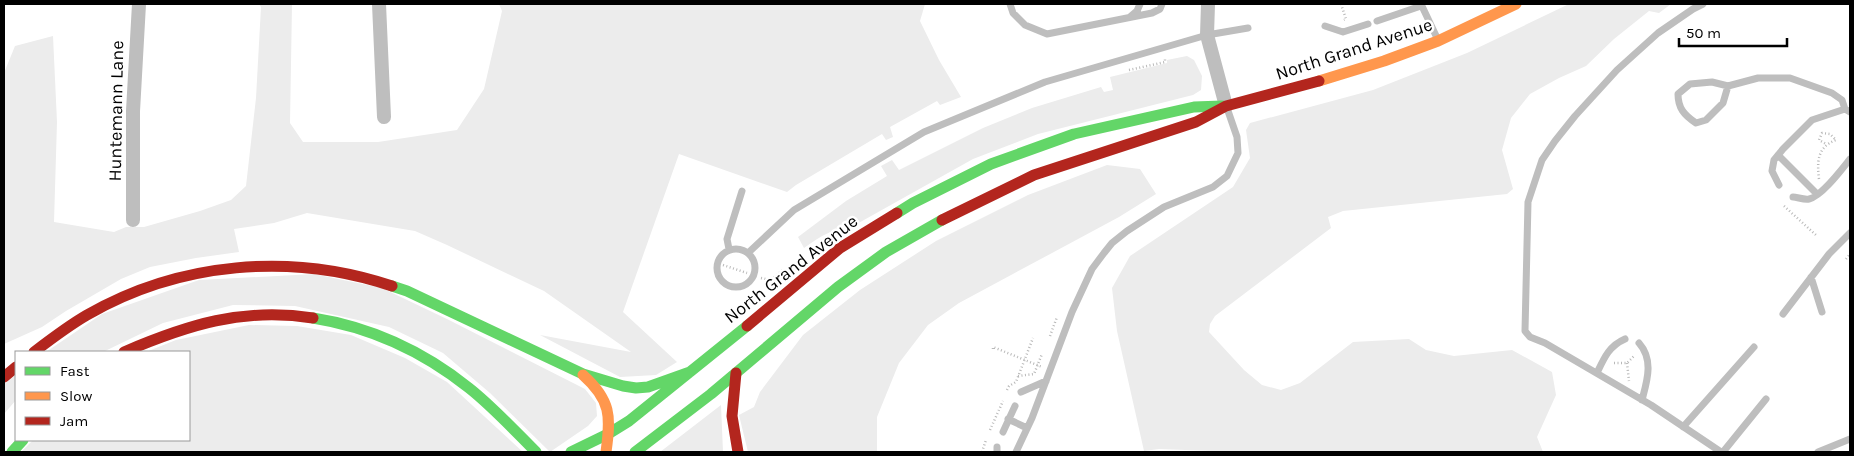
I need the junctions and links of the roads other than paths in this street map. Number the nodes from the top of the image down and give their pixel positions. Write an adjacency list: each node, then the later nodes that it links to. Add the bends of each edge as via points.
1 (138, 4): 27 (street, Huntemann Lane, via 133,111)
2 (379, 4): 20 (street)
3 (1010, 4): 10 (lane, via 1025,25 1047,34)
4 (1140, 4): 10 (lane, via 1137,12)
5 (1162, 4): 10 (lane, via 1152,13)
6 (1208, 4): 15 (street)
7 (1516, 4): 16 (main road, North Grand Avenue)
8 (1703, 4): 42 (lane, via 1640,49 1575,116 1542,160 1528,202 1525,331 1530,337)
9 (1421, 5): 11 (lane); 16 (lane)
10 (1128, 19)
11 (1377, 21)
12 (1368, 24): 13 (lane, via 1343,32)
13 (1325, 26)
14 (1248, 28): 15 (lane)
15 (1207, 35): 18 (street); 30 (lane, via 1045,82 924,132 794,210)
16 (1438, 41): 18 (main road, North Grand Avenue, via 1330,78)
17 (1728, 86): 17 (lane, via 1712,82 1690,84 1678,94 1678,104 1696,123 1706,120 1724,104); 19 (lane, via 1758,78 1790,78 1832,93 1842,100)
18 (1226, 106): 40 (main road, North Grand Avenue, via 1194,107 1074,134 957,180 840,248); 41 (main road, North Grand Avenue, via 1196,122 1034,175 953,213 886,252 838,287); 45 (lane, via 1237,137 1238,153 1227,176 1213,187 1164,207 1112,243 1092,269 1082,289)
19 (1848, 111): 21 (lane, via 1812,120)
20 (384, 117)
21 (1778, 155): 23 (lane, via 1772,171); 25 (lane)
22 (1850, 159): 25 (lane)
23 (1779, 185)
24 (742, 191): 29 (lane, via 727,239)
25 (1817, 194): 26 (lane, via 1809,199)
26 (1792, 196)
27 (133, 220)
28 (1850, 233): 31 (lane)
29 (729, 249): 30 (lane); 30 (lane, via 719,258 716,270 722,282 733,287 745,284 753,275 754,263)
30 (748, 253)
31 (1811, 277): 32 (lane); 33 (lane)
32 (1822, 312)
33 (1783, 314)
34 (1625, 339): 42 (lane, via 1606,354)
35 (1641, 344): 48 (lane, via 1649,362)
36 (1754, 347): 51 (lane)
37 (35, 351): 43 (main road, via 93,311 168,280 223,267 306,266 347,271 407,291)
38 (126, 351): 58 (main road, via 167,333 209,320 237,316 291,315 345,324 414,351 460,380)
39 (15, 368): 44 (main road)
40 (690, 372): 43 (main road, via 636,388); 54 (main road, North Grand Avenue)
41 (736, 373): 61 (main road, North Grand Avenue); 62 (main road, via 732,416)
42 (1597, 373): 48 (lane)
43 (582, 374): 54 (main road, via 596,385 607,403 610,418)
44 (4, 377)
45 (1046, 381): 46 (lane); 52 (lane)
46 (1021, 392)
47 (1766, 399): 64 (lane)
48 (1642, 400): 51 (lane)
49 (1015, 406): 50 (lane)
50 (1008, 419): 52 (lane); 53 (lane)
51 (1683, 427): 64 (lane)
52 (1027, 428): 63 (lane)
53 (1003, 432)
54 (608, 434): 59 (main road, North Grand Avenue); 60 (main road)
55 (1850, 439): 65 (lane)
56 (22, 441): 57 (main road)
57 (12, 452)
58 (536, 452)
59 (571, 452)
60 (606, 452)
61 (635, 452)
62 (738, 452)
63 (1016, 452)
64 (1722, 452)
65 (1818, 452)

